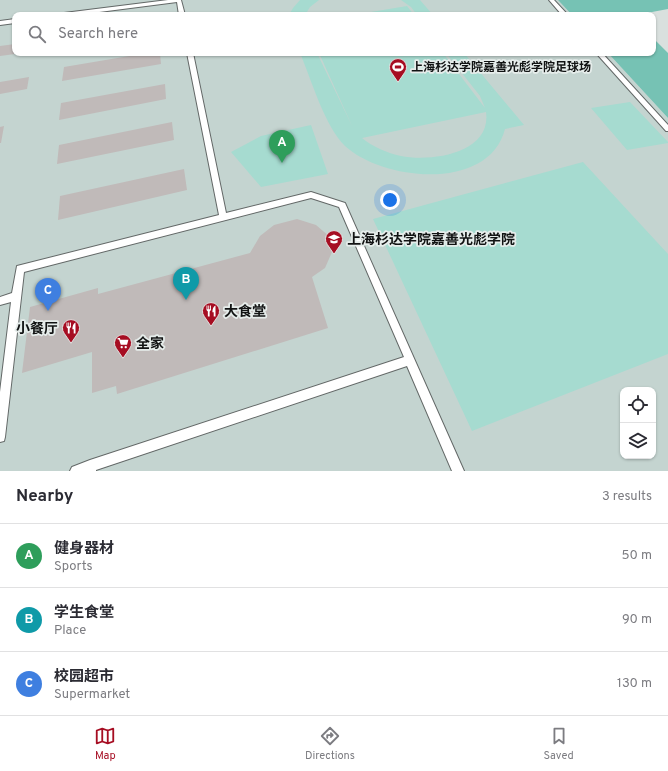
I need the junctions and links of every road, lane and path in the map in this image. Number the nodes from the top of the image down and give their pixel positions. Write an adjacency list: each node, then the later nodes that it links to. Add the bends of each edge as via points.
1 (551, 0): 4 (lane)
2 (87, 12): 3 (lane, via 179,0)
3 (181, 12)
4 (562, 12)
5 (12, 22): 6 (lane)
6 (0, 23)
7 (191, 56): 10 (lane)
8 (602, 56): 9 (lane)
9 (668, 129)
10 (223, 217): 11 (lane, via 20,269); 13 (lane, via 311,195 342,204)
11 (16, 296): 12 (lane); 14 (lane)
12 (0, 300)
13 (410, 360): 15 (lane); 17 (lane)
14 (0, 437)
15 (90, 469): 16 (lane)
16 (76, 471)
17 (458, 471)

